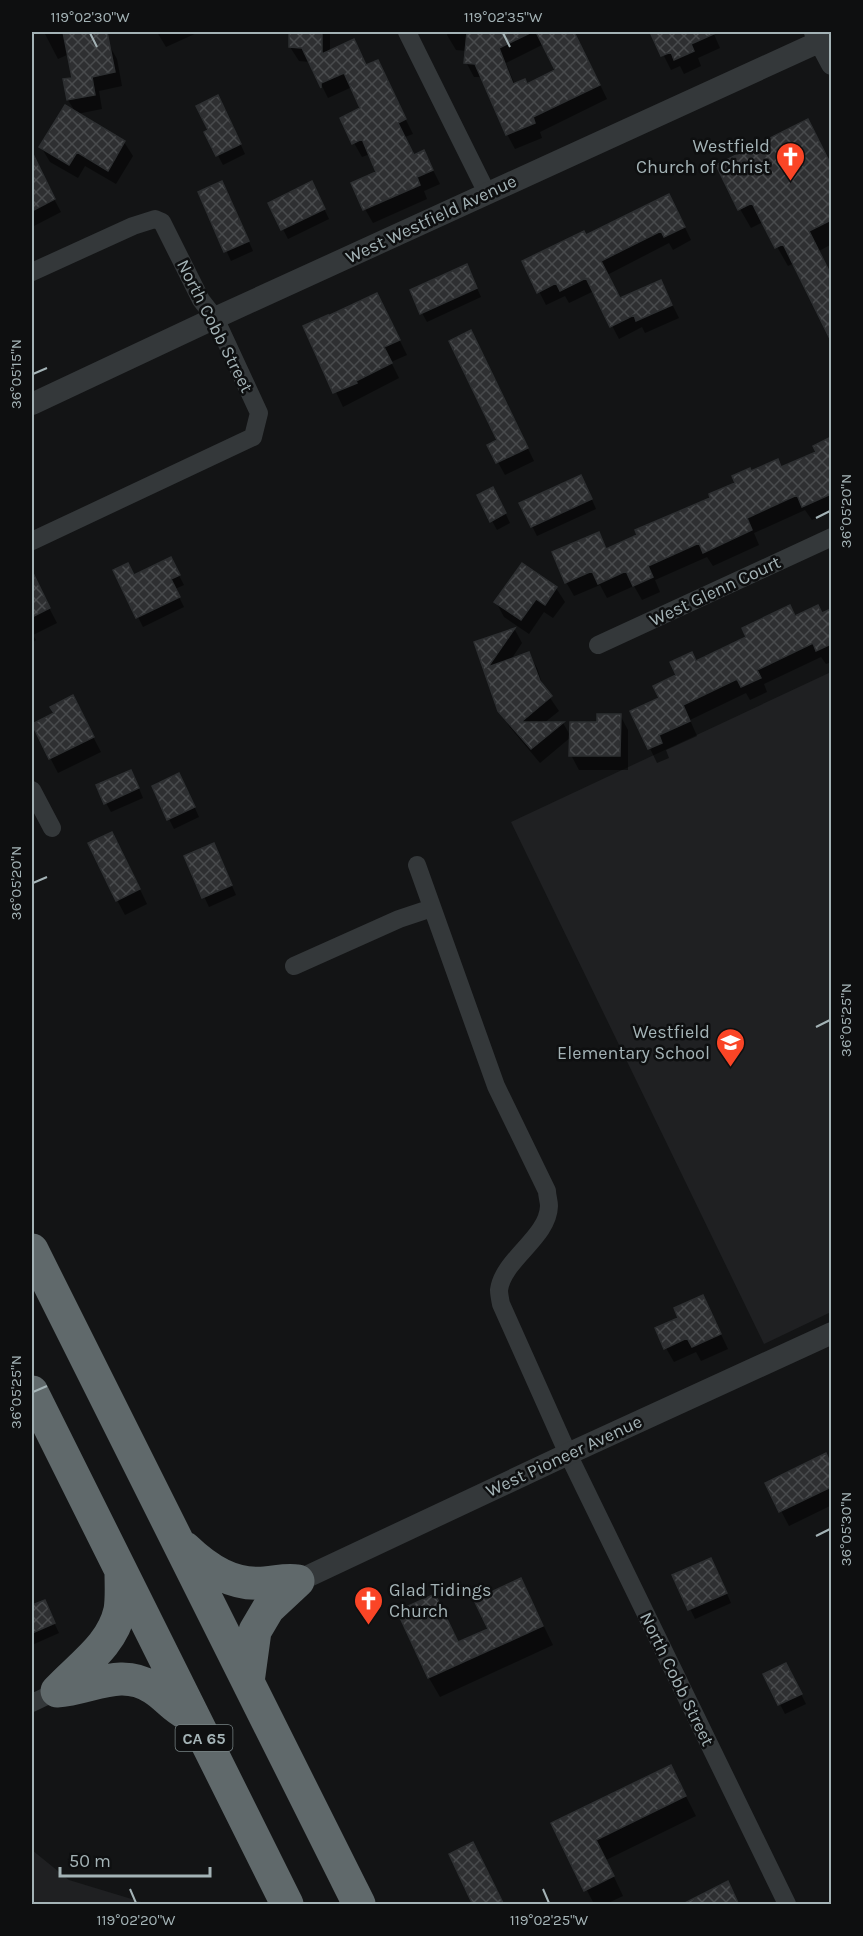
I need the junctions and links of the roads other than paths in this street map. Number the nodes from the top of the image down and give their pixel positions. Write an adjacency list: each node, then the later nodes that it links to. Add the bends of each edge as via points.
1 (407, 32): 4 (street)
2 (822, 36): 3 (street); 4 (street, West Westfield Avenue)
3 (831, 64)
4 (487, 193): 6 (street, West Westfield Avenue)
5 (32, 272): 6 (street, North Cobb Street, via 154,219 162,222 169,233 201,300)
6 (215, 318): 7 (street, West Westfield Avenue); 9 (street, North Cobb Street, via 259,413 253,437)
7 (32, 404)
8 (831, 537): 10 (street, West Glenn Court)
9 (32, 541)
10 (598, 645)
11 (32, 790): 12 (street)
12 (52, 828)
13 (417, 865): 14 (street)
14 (432, 908): 15 (street); 19 (street, North Cobb Street, via 496,1086 547,1191 549,1207 543,1223 504,1276 499,1291 501,1304)
15 (294, 966)
16 (32, 1250): 20 (highway)
17 (831, 1333): 19 (street, West Pioneer Avenue)
18 (32, 1392): 21 (highway, CA 65)
19 (568, 1454): 22 (street, West Pioneer Avenue); 28 (street, North Cobb Street)
20 (176, 1539): 22 (highway, via 200,1562 235,1581); 23 (highway)
21 (121, 1572): 24 (highway, via 120,1610 107,1641); 25 (highway, CA 65)
22 (298, 1581): 23 (highway, via 268,1609 255,1631)
23 (248, 1682): 27 (highway)
24 (44, 1697): 25 (highway, via 103,1680 128,1679 153,1687 177,1709)
25 (193, 1716): 26 (highway, CA 65)
26 (287, 1905)
27 (358, 1905)
28 (787, 1905)

